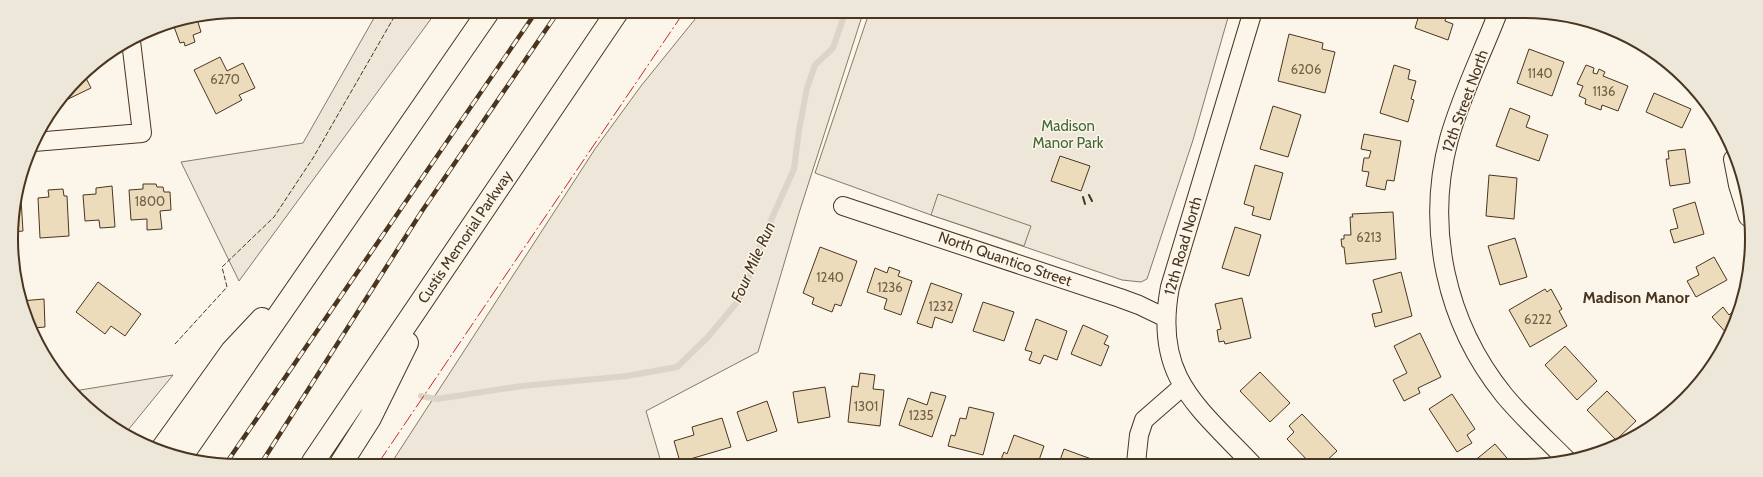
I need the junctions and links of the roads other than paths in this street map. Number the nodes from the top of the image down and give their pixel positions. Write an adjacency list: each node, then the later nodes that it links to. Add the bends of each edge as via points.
1 (484, 18): 8 (highway)
2 (613, 18): 9 (highway, Custis Memorial Parkway)
3 (1251, 18): 10 (street, 12th Road North, via 1178,260 1167,302)
4 (1497, 18): 14 (street, 12th Street North, via 1459,109 1444,160 1439,223 1444,270 1456,312 1484,366 1518,411)
5 (132, 46): 6 (street, via 142,132)
6 (41, 141)
7 (843, 206): 10 (street, North Quantico Street, via 1128,301)
8 (314, 264): 12 (highway, via 232,351); 13 (highway)
9 (442, 272): 15 (highway, Custis Memorial Parkway); 16 (highway, via 370,418)
10 (1166, 318): 11 (street, 12th Road North, via 1168,350)
11 (1183, 386): 17 (street, via 1144,420 1139,435); 18 (street, via 1206,416)
12 (164, 446)
13 (184, 452)
14 (1563, 456)
15 (315, 459)
16 (344, 459)
17 (1136, 459)
18 (1247, 459)

